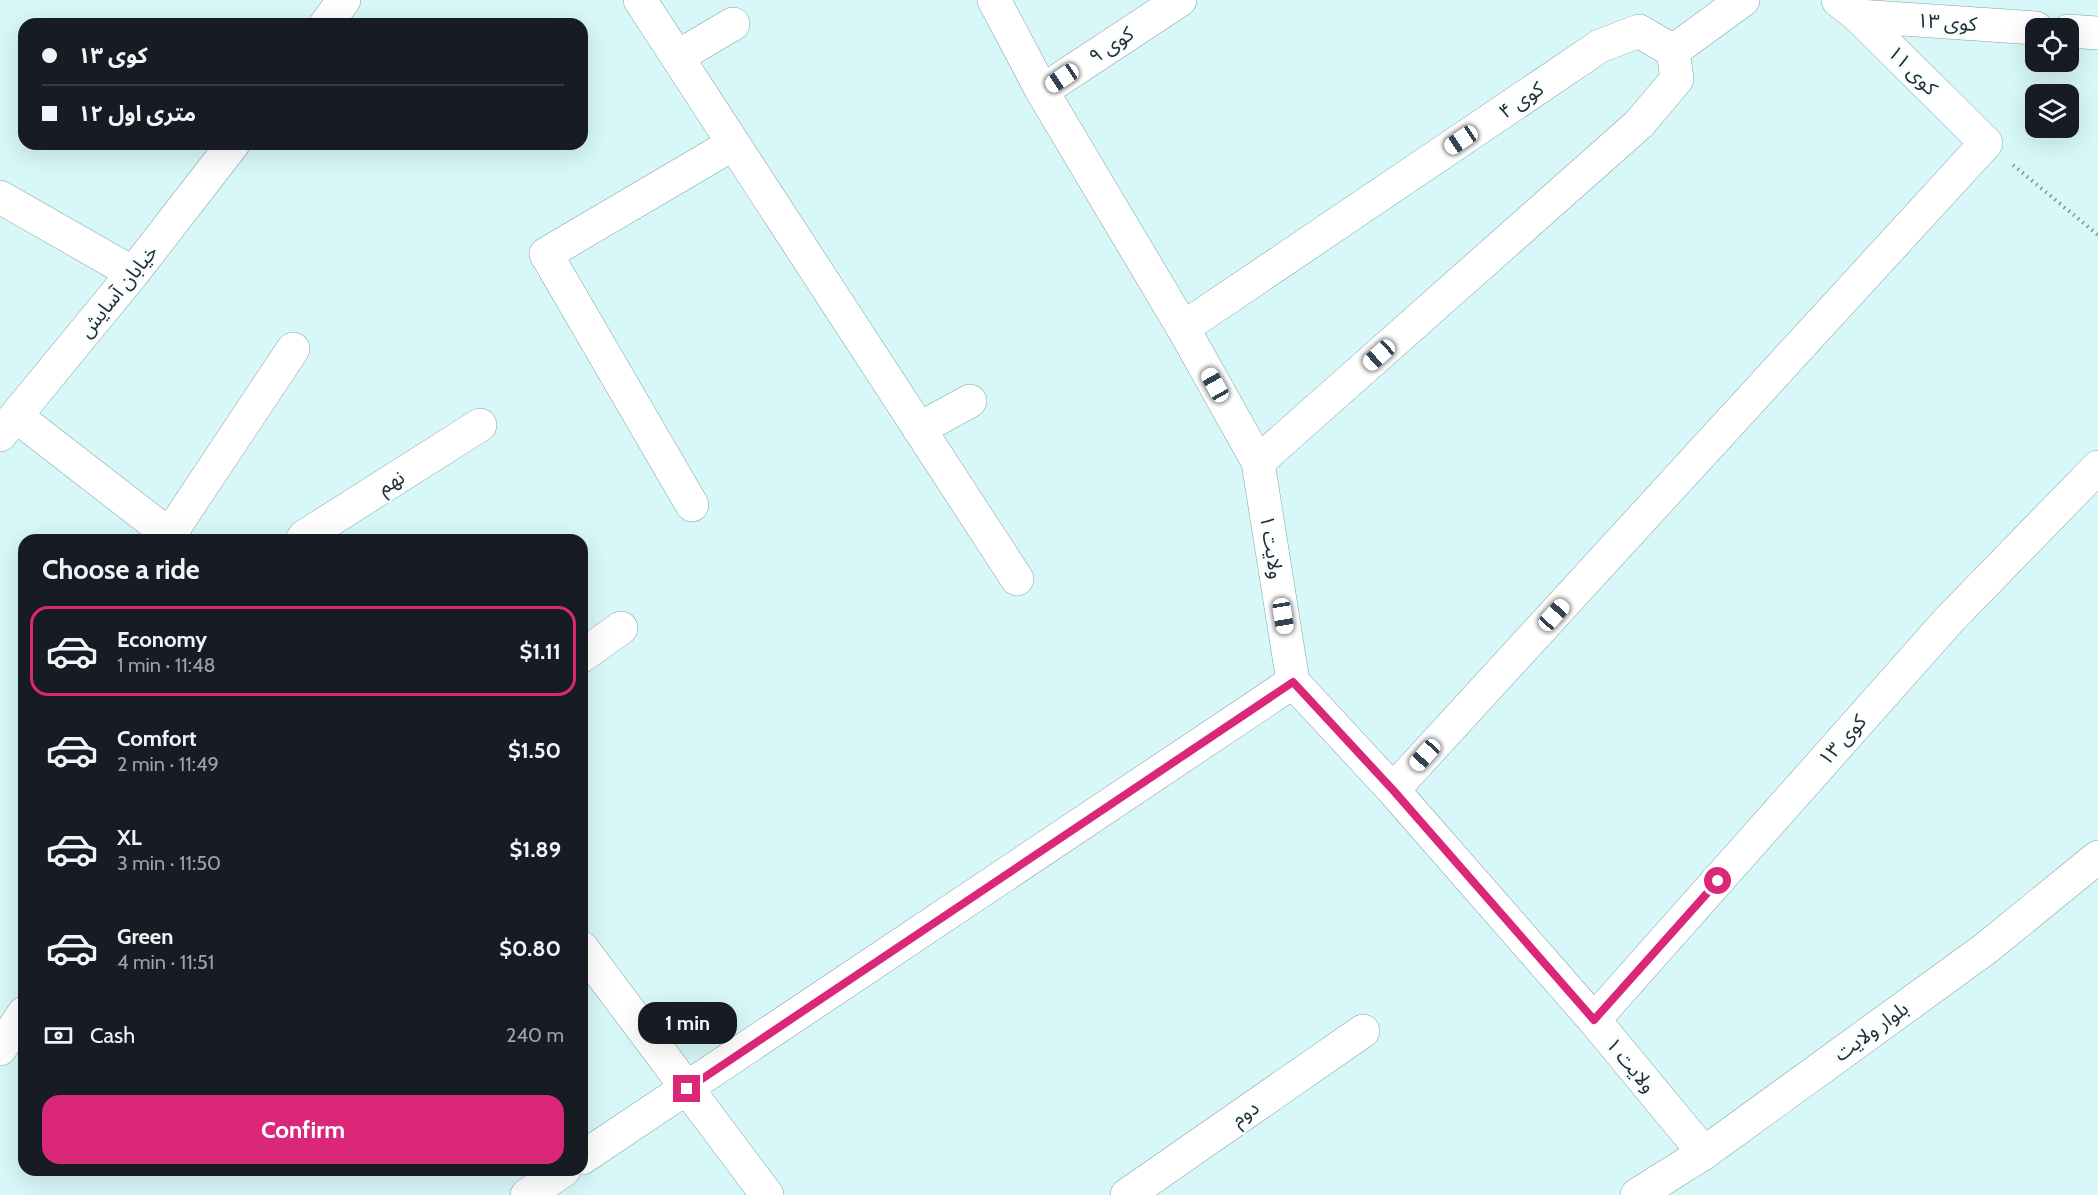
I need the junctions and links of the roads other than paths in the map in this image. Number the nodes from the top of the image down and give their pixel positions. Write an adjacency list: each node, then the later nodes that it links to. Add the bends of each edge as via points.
1 (344, 0): 7 (street)
2 (640, 0): 13 (street)
3 (994, 0): 14 (street, ولایت ۱)
4 (1179, 0): 14 (street, کوی ۹)
5 (1743, 0): 12 (street)
6 (1848, 8): 9 (street, کوی ۱۳); 35 (street, کوی ۱۱, via 1986,143)
7 (330, 18)
8 (733, 24): 13 (street)
9 (2025, 27)
10 (2079, 32): 11 (street)
11 (2098, 33)
12 (1673, 51): 19 (street, کوی ۴, via 1639,31 1600,46); 25 (street, via 1677,79 1639,124)
13 (677, 57): 15 (street)
14 (1042, 91): 19 (street, ولایت ۱)
15 (733, 144): 24 (street); 27 (street, via 546,255)
16 (228, 150): 18 (street, خیابان آسایش)
17 (0, 197): 18 (street)
18 (133, 273): 23 (street, خیابان آسایش)
19 (1183, 328): 25 (street, ولایت ۱)
20 (293, 349): 29 (street)
21 (970, 401): 24 (street)
22 (480, 425): 30 (street, نهم)
23 (8, 426): 28 (street)
24 (919, 429): 31 (street)
25 (1258, 462): 34 (street, ولایت ۱)
26 (2098, 467): 39 (street, کوی ۱۳, via 1949,620)
27 (692, 505)
28 (164, 534)
29 (173, 534)
30 (308, 534)
31 (1017, 579)
32 (621, 628): 33 (street)
33 (588, 652)
34 (1293, 682): 35 (street, ولایت ۱); 42 (street)
35 (1393, 790): 39 (street, ولایت ۱)
36 (2098, 857): 44 (street, بلوار ولایت, via 1985,949)
37 (588, 956): 42 (street)
38 (17, 1013): 41 (street)
39 (1594, 1020): 44 (street, ولایت ۱)
40 (1363, 1031): 48 (street, دوم)
41 (0, 1049)
42 (687, 1089): 43 (street); 47 (street)
43 (588, 1154)
44 (1704, 1154): 49 (street, بلوار ولایت)
45 (555, 1176): 46 (street)
46 (527, 1195)
47 (767, 1195)
48 (1127, 1195)
49 (1637, 1195)

